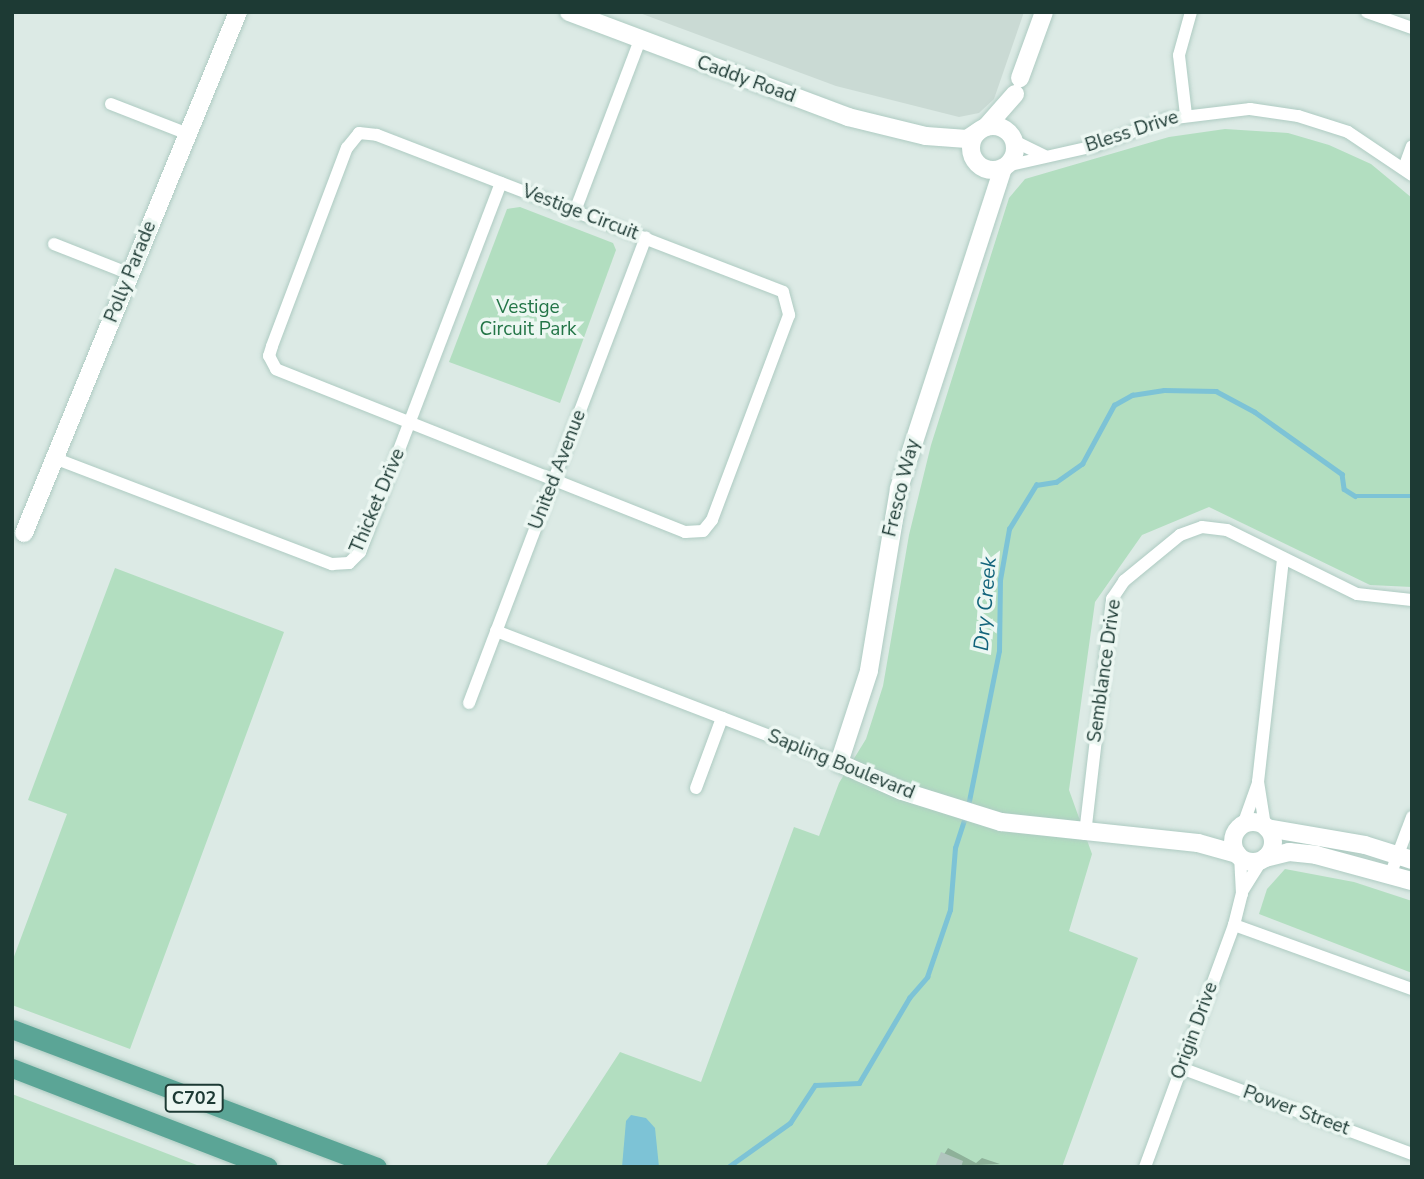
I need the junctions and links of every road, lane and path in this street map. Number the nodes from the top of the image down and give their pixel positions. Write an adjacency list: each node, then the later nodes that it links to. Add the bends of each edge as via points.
1 (238, 12): 12 (street, Polly Parade)
2 (569, 12): 7 (street, Caddy Road)
3 (1044, 12): 8 (street)
4 (1191, 12): 10 (street, via 1179,55)
5 (1367, 12): 6 (street)
6 (1412, 28)
7 (640, 40): 13 (street, Caddy Road, via 848,117); 21 (street)
8 (1018, 86): 11 (street); 14 (street)
9 (111, 104): 12 (street)
10 (1186, 115): 16 (street, Bless Drive, via 1148,124 1095,146); 19 (street, Bless Drive, via 1250,109 1298,116 1357,136)
11 (982, 129): 13 (street, Caddy Road, via 967,139); 14 (street, via 1001,127); 17 (street, via 972,145)
12 (188, 134): 25 (street, Polly Parade)
13 (926, 136): 17 (street, Caddy Road)
14 (1013, 139): 16 (street); 18 (street, via 1014,155)
15 (1412, 146): 19 (street)
16 (1045, 156): 18 (street, Bless Drive)
17 (976, 161): 18 (street, via 990,170); 22 (street, Fresco Way, via 985,182)
18 (1004, 167): 22 (street, Fresco Way)
19 (1408, 171)
20 (501, 183): 21 (street, Vestige Circuit); 26 (street, Thicket Drive); 26 (street, Vestige Circuit, via 367,133 359,133 347,148 269,356 285,375)
21 (575, 211): 23 (street, Vestige Circuit)
22 (984, 218): 35 (street, Fresco Way, via 899,489 869,671)
23 (646, 238): 28 (street, United Avenue); 28 (street, Vestige Circuit, via 776,287 788,298 789,315 728,479 709,526 691,533)
24 (54, 244): 25 (street)
25 (130, 274): 27 (street, Polly Parade)
26 (410, 422): 27 (street, Thicket Drive, via 360,552 341,565); 28 (street, Vestige Circuit, via 540,471)
27 (54, 458): 29 (street, Polly Parade)
28 (554, 481): 32 (street, United Avenue)
29 (24, 533)
30 (1283, 558): 31 (street, Semblance Drive, via 1364,596); 36 (street); 41 (street, Semblance Drive, via 1227,530 1202,527 1180,535 1117,588 1110,607)
31 (1412, 600)
32 (496, 631): 33 (street, United Avenue); 34 (street, Sapling Boulevard)
33 (469, 703)
34 (722, 718): 35 (street, Sapling Boulevard); 37 (street)
35 (839, 763): 41 (street, Sapling Boulevard, via 1000,822)
36 (1258, 782): 39 (street); 40 (street)
37 (696, 788)
38 (1412, 817): 44 (street)
39 (1241, 826): 40 (street); 42 (street, Sapling Boulevard); 43 (street, via 1233,841)
40 (1266, 827): 44 (street); 45 (street, via 1273,844)
41 (1085, 834): 42 (street, Sapling Boulevard)
42 (1199, 843): 43 (street, Sapling Boulevard)
43 (1238, 856): 45 (street); 48 (street, Origin Drive)
44 (1404, 858): 46 (street)
45 (1263, 859): 46 (street, via 1297,852); 48 (street, Origin Drive)
46 (1391, 873): 47 (street)
47 (1412, 881)
48 (1242, 894): 49 (street, Origin Drive)
49 (1234, 925): 50 (street); 52 (street, Origin Drive)
50 (1412, 989)
51 (12, 1029): 56 (main road, C702)
52 (1181, 1068): 54 (street, Power Street); 57 (street, Origin Drive)
53 (12, 1069): 55 (main road, C702)
54 (1412, 1154)
55 (268, 1167)
56 (377, 1167)
57 (1145, 1167)

